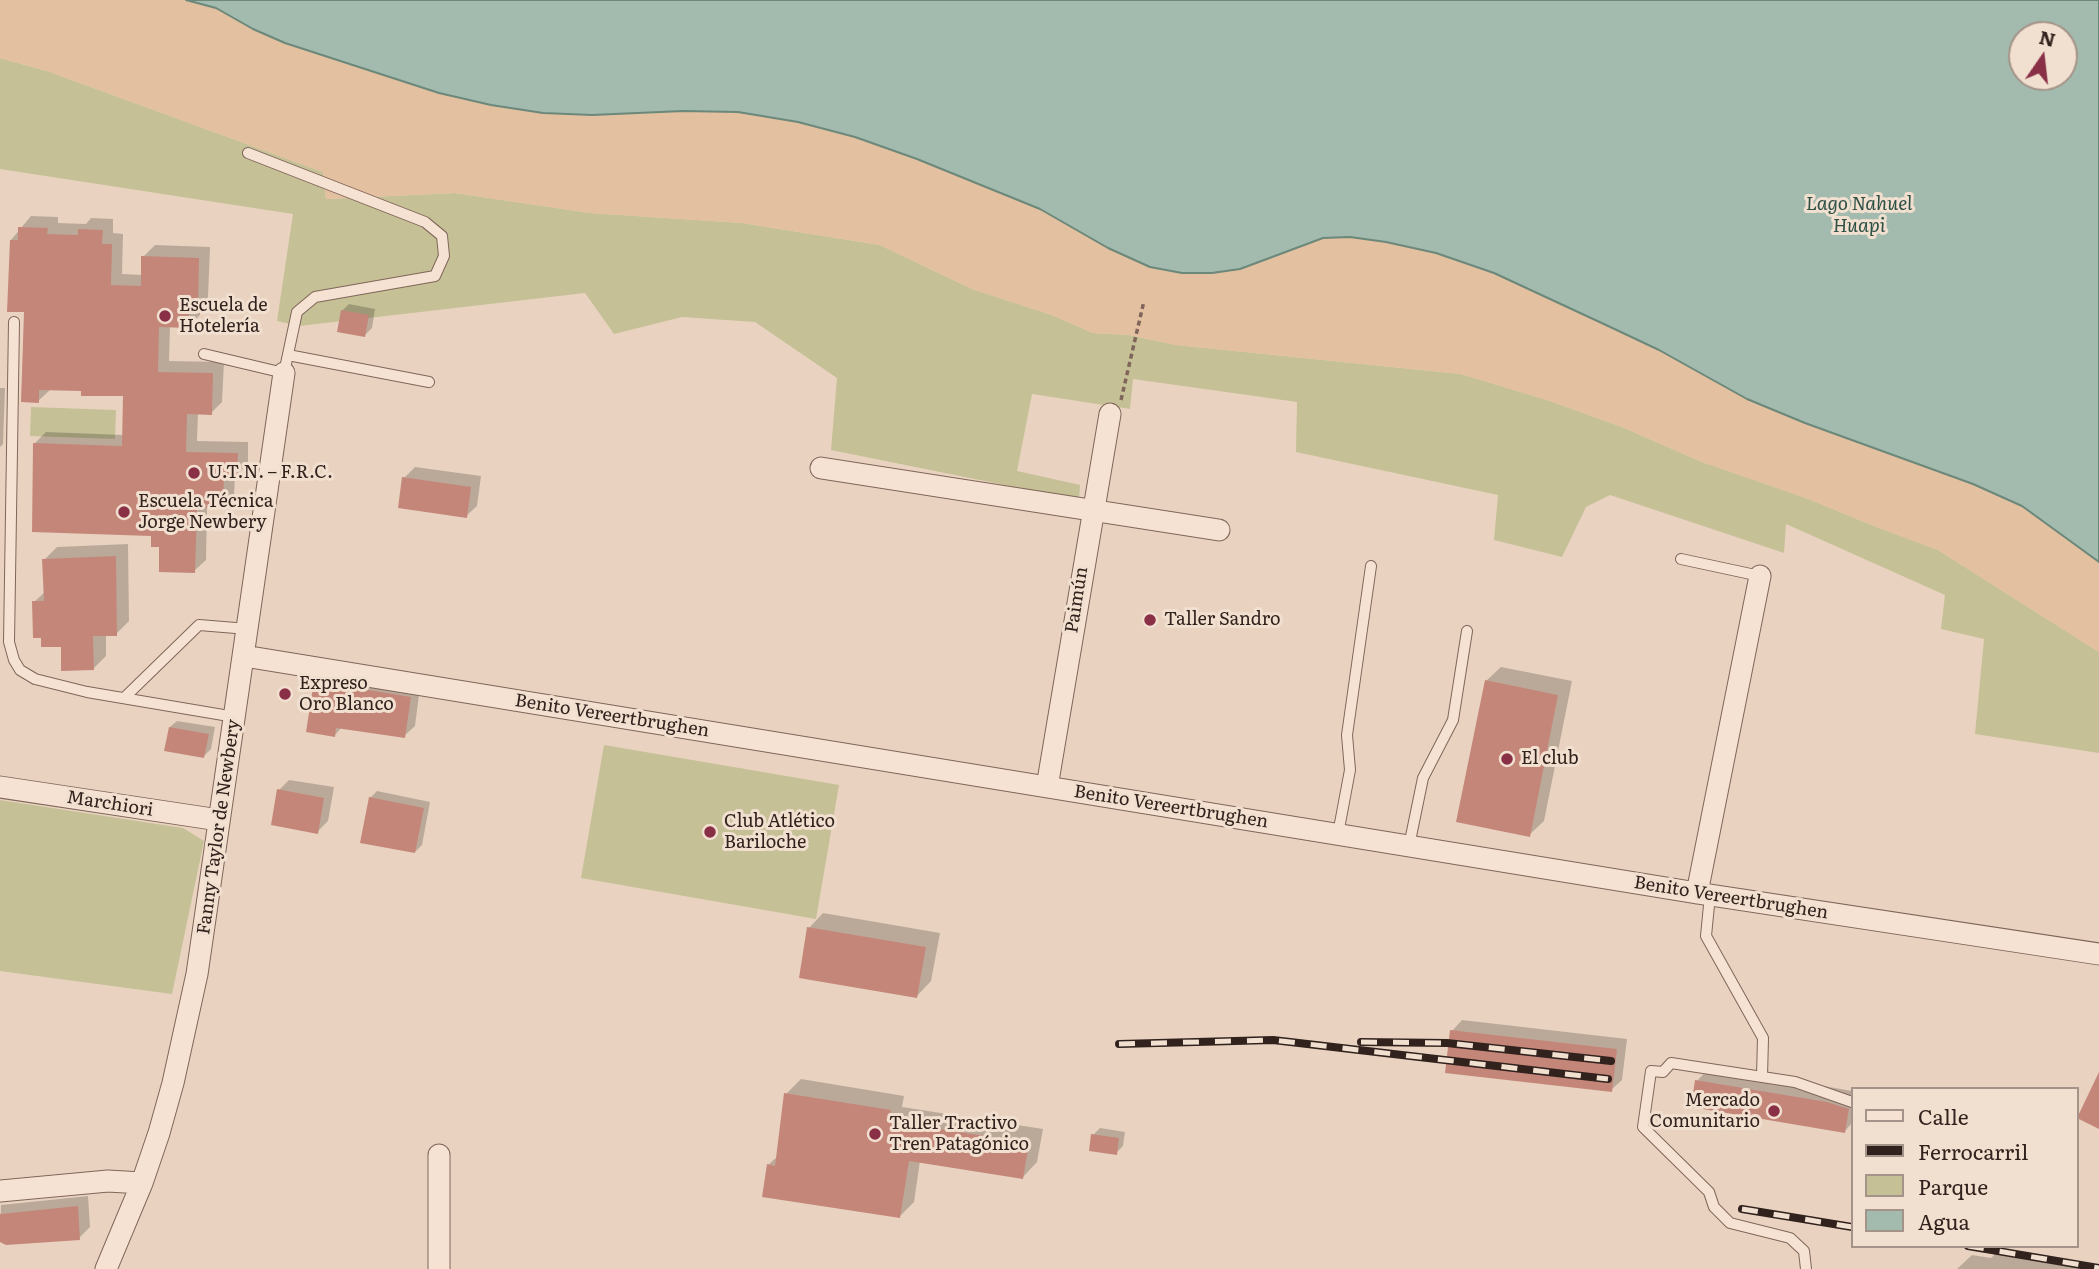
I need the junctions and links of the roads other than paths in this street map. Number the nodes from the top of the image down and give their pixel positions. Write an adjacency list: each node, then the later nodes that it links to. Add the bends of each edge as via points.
1 (248, 153): 4 (lane, via 425,222 442,236 444,256 435,276 315,297 297,312)
2 (14, 322): 16 (lane, via 9,642 14,660 35,679)
3 (204, 354): 4 (lane)
4 (286, 364): 5 (lane); 13 (street, Fanny Taylor de Newbery)
5 (429, 382)
6 (1115, 409): 8 (street, Paimún)
7 (821, 468): 8 (street)
8 (1092, 511): 9 (street); 19 (street, Paimún)
9 (1219, 530)
10 (1681, 559): 12 (lane)
11 (1371, 566): 21 (lane, via 1347,735 1350,770)
12 (1760, 576): 23 (street)
13 (248, 629): 15 (street, Fanny Taylor de Newbery); 16 (lane, via 199,625)
14 (1467, 631): 22 (lane, via 1453,720 1423,778)
15 (244, 656): 17 (street, Fanny Taylor de Newbery); 19 (street, Benito Vereertbrughen)
16 (124, 698): 17 (lane)
17 (235, 717): 20 (street, Fanny Taylor de Newbery)
18 (0, 787): 20 (street, Marchiori)
19 (1047, 787): 21 (street, Benito Vereertbrughen)
20 (219, 820): 28 (street, Fanny Taylor de Newbery, via 197,974 173,1083)
21 (1338, 834): 22 (street, Benito Vereertbrughen)
22 (1409, 846): 23 (street, Benito Vereertbrughen)
23 (1703, 894): 24 (street, Benito Vereertbrughen); 25 (lane, via 1706,936 1763,1038)
24 (2099, 954)
25 (1762, 1077): 26 (lane, via 1795,1082); 32 (lane, via 1671,1063 1663,1072 1651,1072 1643,1127 1709,1192 1714,1207 1730,1223 1790,1238 1804,1251)
26 (1850, 1101)
27 (439, 1155): 31 (street)
28 (142, 1183): 29 (street, via 108,1181); 30 (street, Fanny Taylor de Newbery)
29 (0, 1191)
30 (106, 1269)
31 (439, 1269)
32 (1806, 1269)

